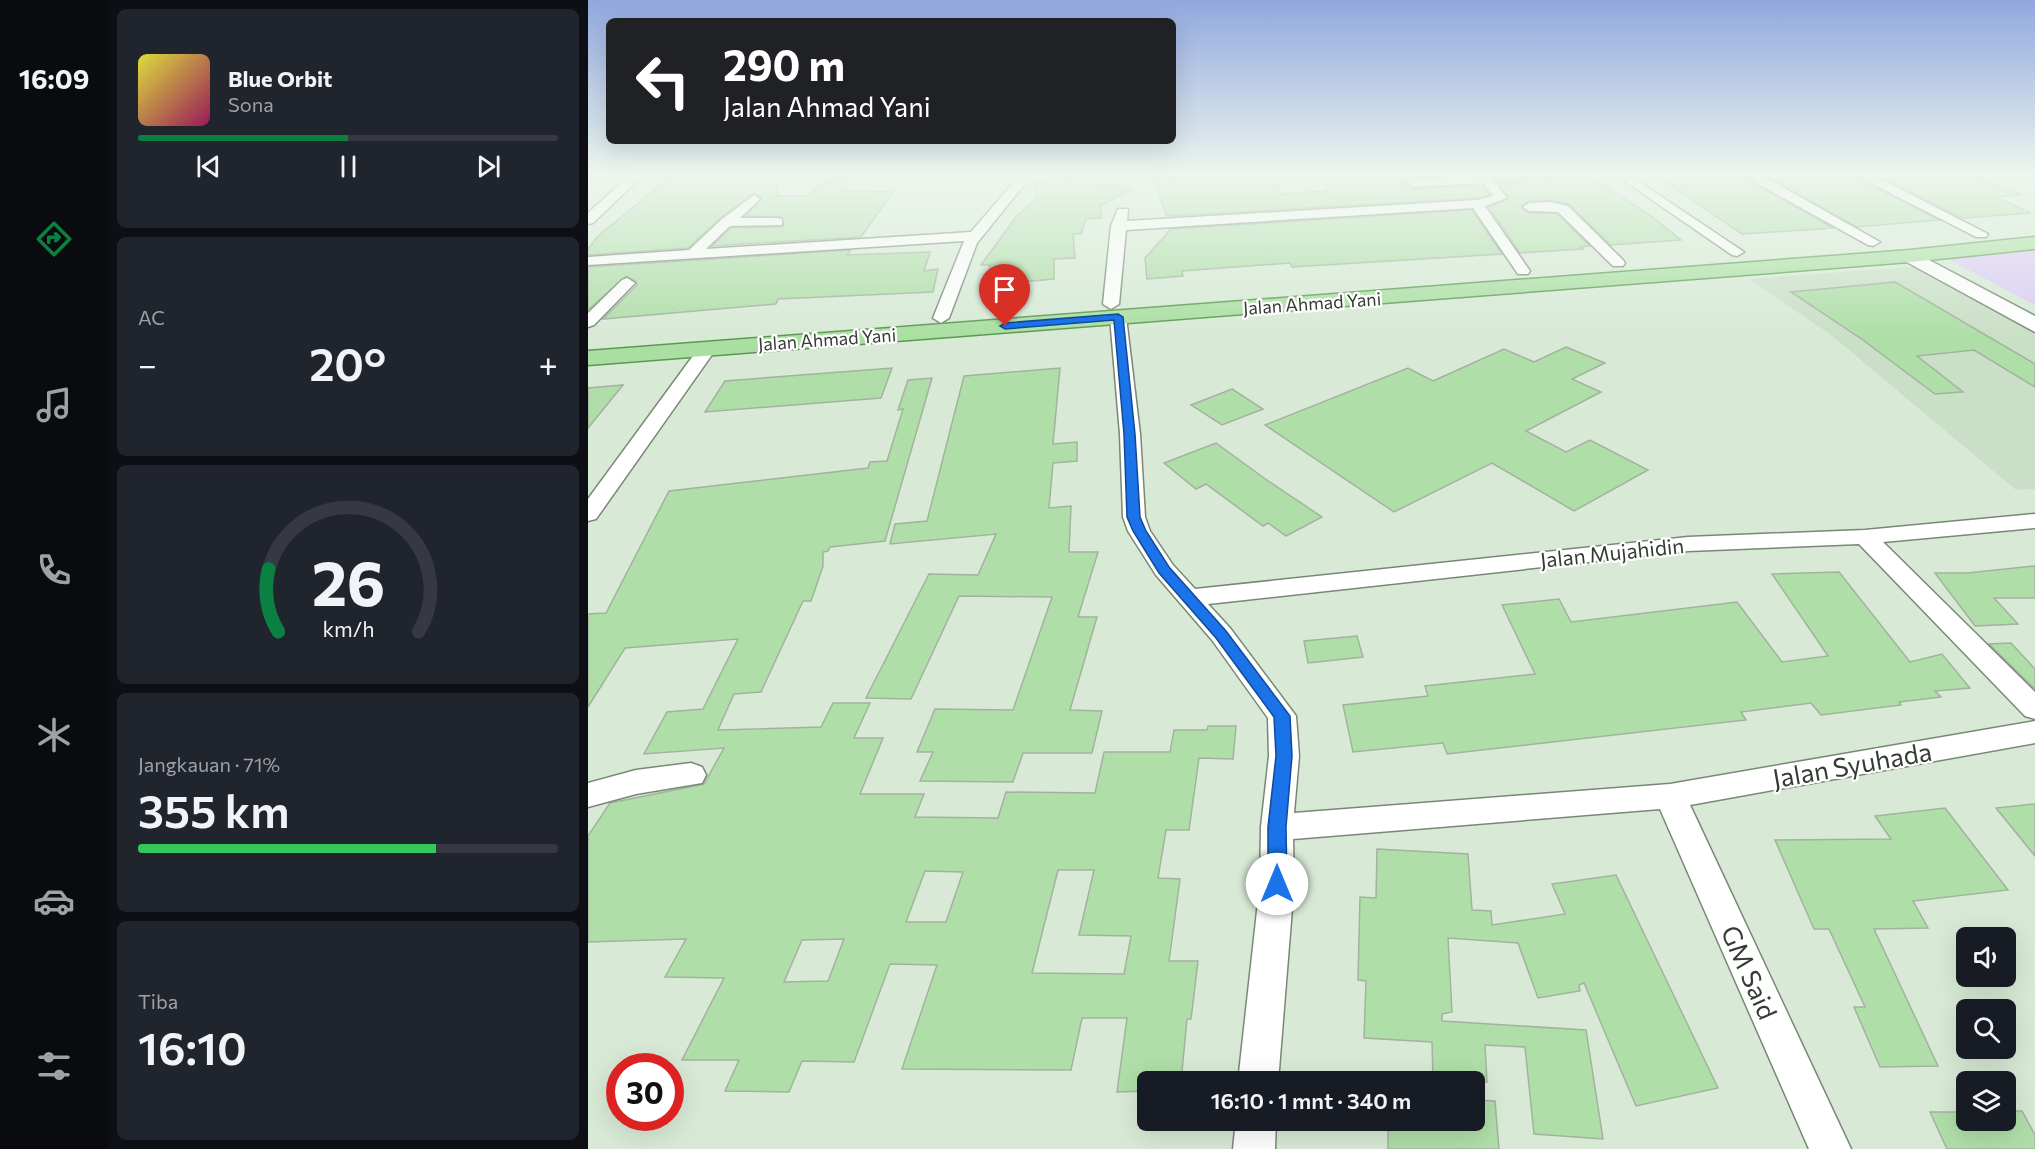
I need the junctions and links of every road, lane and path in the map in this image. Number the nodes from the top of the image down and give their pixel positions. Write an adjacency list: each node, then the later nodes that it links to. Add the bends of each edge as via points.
1 (720, 229): 16 (street)
2 (980, 229): 11 (street)
3 (1118, 229): 24 (street)
4 (1494, 229): 20 (street)
5 (1583, 229): 19 (street)
6 (1702, 229): 14 (street)
7 (1849, 229): 12 (street)
8 (1971, 229): 10 (street)
9 (2035, 230): 10 (main road, Jalan Ahmad Yani)
10 (1981, 234): 12 (main road, Jalan Ahmad Yani)
11 (974, 236): 16 (street); 25 (street)
12 (1873, 242): 14 (main road, Jalan Ahmad Yani)
13 (2035, 243): 15 (main road, Jalan Ahmad Yani)
14 (1737, 252): 19 (main road, Jalan Ahmad Yani)
15 (1939, 252): 17 (main road, Jalan Ahmad Yani); 23 (street)
16 (693, 254): 18 (street)
17 (1910, 256): 22 (main road, Jalan Ahmad Yani); 27 (street)
18 (588, 261)
19 (1618, 263): 20 (main road, Jalan Ahmad Yani)
20 (1524, 271): 22 (main road, Jalan Ahmad Yani)
21 (627, 283): 26 (street)
22 (1390, 289): 24 (main road, Jalan Ahmad Yani)
23 (2035, 305)
24 (1114, 310): 25 (main road, Jalan Ahmad Yani); 29 (main road, Jalan Ahmad Yani); 34 (street, via 1130,434 1134,517 1158,561)
25 (941, 318): 28 (main road, Jalan Ahmad Yani)
26 (588, 322)
27 (2035, 325)
28 (588, 344)
29 (707, 349): 30 (main road, Jalan Ahmad Yani); 31 (street)
30 (588, 358)
31 (588, 514)
32 (2035, 521): 33 (street, Jalan Mujahidin)
33 (1865, 537): 34 (street, Jalan Mujahidin, via 1688,544); 35 (street)
34 (1189, 598): 40 (street, via 1282,716 1284,756)
35 (2035, 710)
36 (2035, 732): 39 (street, Jalan Syuhada)
37 (691, 775): 38 (street, via 636,782)
38 (588, 795)
39 (1670, 796): 40 (street, Jalan Syuhada); 44 (street, GM Said)
40 (1277, 827): 41 (street, via 1277,884)
41 (1259, 1071)
42 (1255, 1131): 43 (street)
43 (1254, 1149)
44 (1830, 1149)

